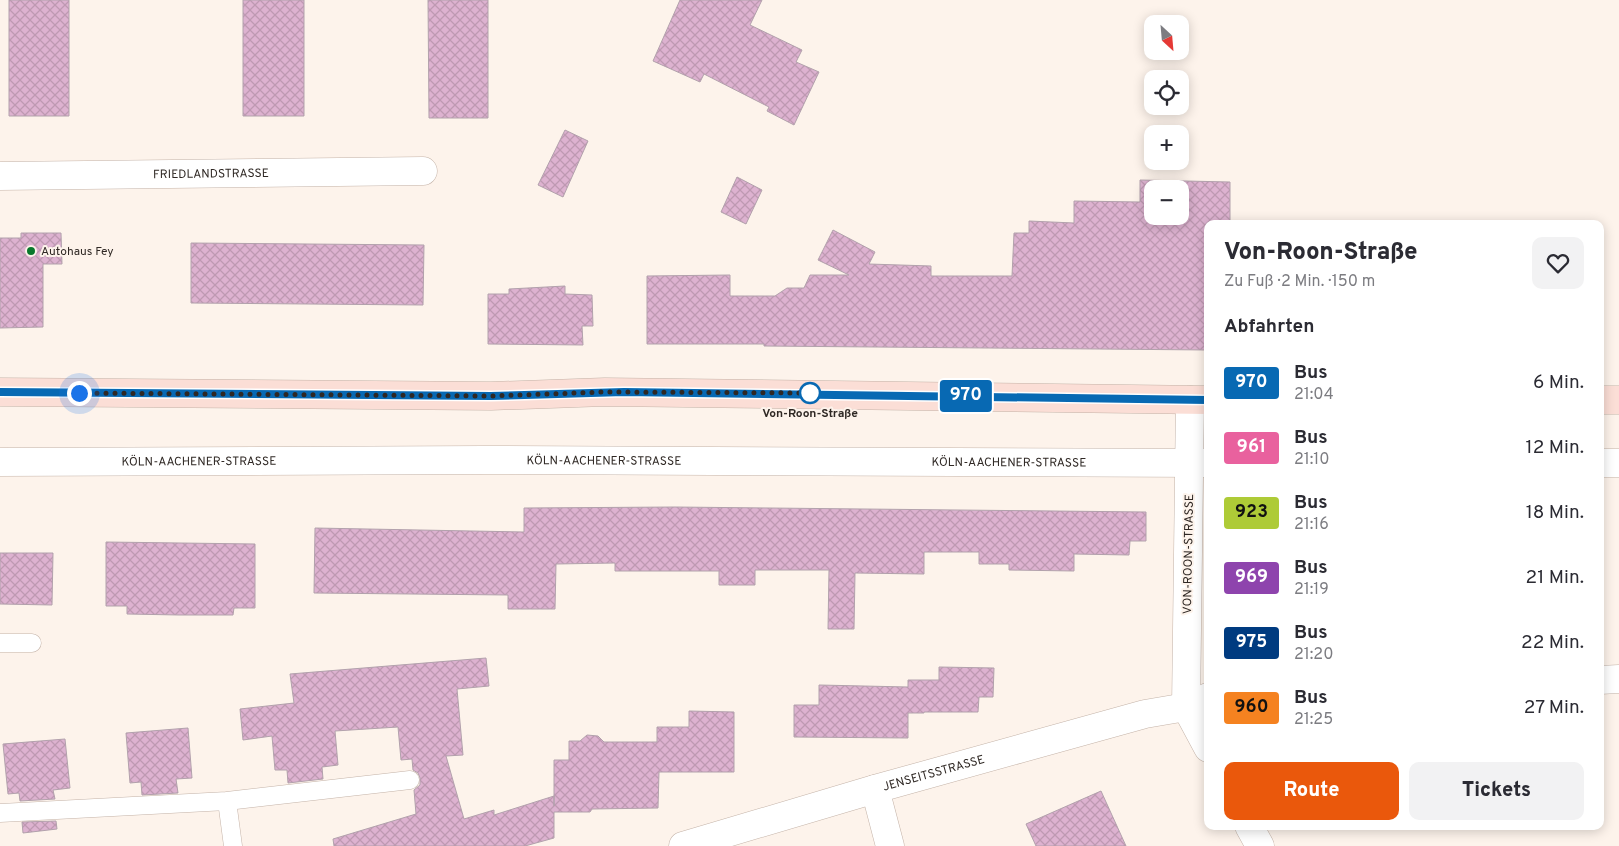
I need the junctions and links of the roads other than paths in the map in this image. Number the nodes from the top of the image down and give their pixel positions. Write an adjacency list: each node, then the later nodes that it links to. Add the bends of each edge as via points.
1 (423, 171): 2 (street, FRIEDLANDSTRASSE)
2 (0, 176)
3 (0, 392): 4 (main road, via 491,396 624,392 812,393)
4 (1199, 400): 8 (street, VON-ROON-STRASSE)
5 (1604, 400): 6 (main road)
6 (1619, 400)
7 (0, 462): 8 (street, KÖLN-AACHENER-STRASSE)
8 (1199, 463): 15 (street, VON-ROON-STRASSE)
9 (1604, 463): 10 (street)
10 (1619, 463)
11 (0, 643): 12 (lane)
12 (32, 644)
13 (1619, 679): 14 (street)
14 (1604, 680)
15 (1197, 702): 16 (street, VON-ROON-STRASSE); 18 (street, JENSEITSSTRASSE)
16 (1204, 731)
17 (410, 780): 19 (lane)
18 (875, 789): 23 (street, JENSEITSSTRASSE); 24 (street)
19 (227, 801): 20 (lane); 22 (lane)
20 (0, 813)
21 (1251, 830): 25 (street)
22 (233, 846)
23 (684, 846)
24 (890, 846)
25 (1260, 846)

